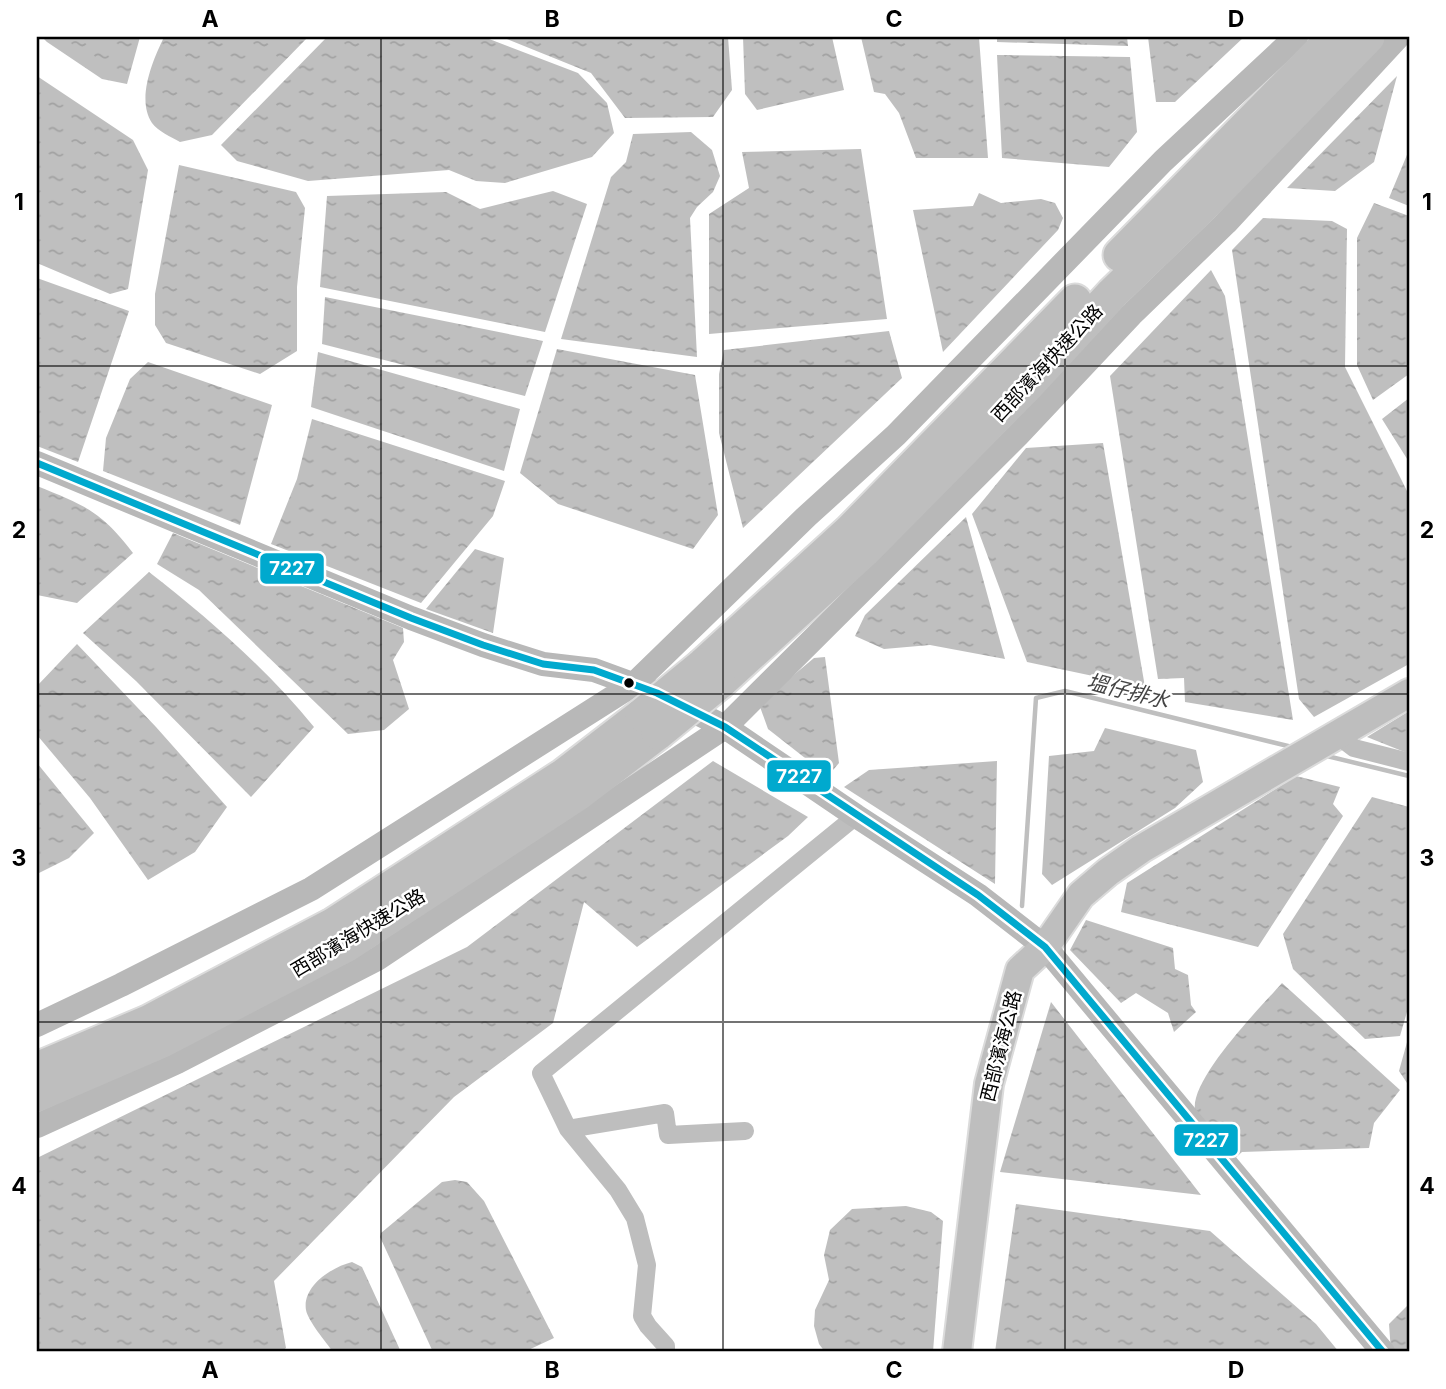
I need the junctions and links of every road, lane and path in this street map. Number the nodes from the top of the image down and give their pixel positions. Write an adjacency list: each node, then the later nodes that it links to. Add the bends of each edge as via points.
1 (1296, 37): 8 (street, via 1163,161 896,435 807,516)
2 (1335, 37): 6 (highway, 西部濱海快速公路)
3 (1368, 37): 6 (highway, 西部濱海快速公路, via 866,549)
4 (1398, 37): 9 (street, via 1226,223)
5 (37, 463): 8 (street, via 411,618 543,664 594,670)
6 (711, 674): 8 (highway, bridge)
7 (1409, 692): 10 (main road, 西部濱海公路)
8 (645, 710): 9 (street); 14 (street, via 311,889); 15 (highway, 西部濱海快速公路, via 564,775 334,924 148,1022); 16 (highway, 西部濱海快速公路, via 578,794 347,944 162,1041)
9 (726, 727): 12 (street); 17 (street, via 377,959 177,1062)
10 (1337, 735): 11 (street, via 1354,748); 13 (main road, 西部濱海公路, via 1108,872 1081,895)
11 (1409, 762)
12 (856, 816): 13 (street, via 978,895); 18 (street, via 541,1073)
13 (1045, 947): 21 (main road, 西部濱海公路, via 1020,970 989,1084); 22 (street)
14 (37, 1025)
15 (37, 1069)
16 (37, 1095)
17 (37, 1126)
18 (568, 1129): 19 (street, via 665,1113 668,1135); 20 (street, via 635,1218 647,1265 642,1316)
19 (745, 1131)
20 (666, 1352)
21 (957, 1352)
22 (1383, 1352)

